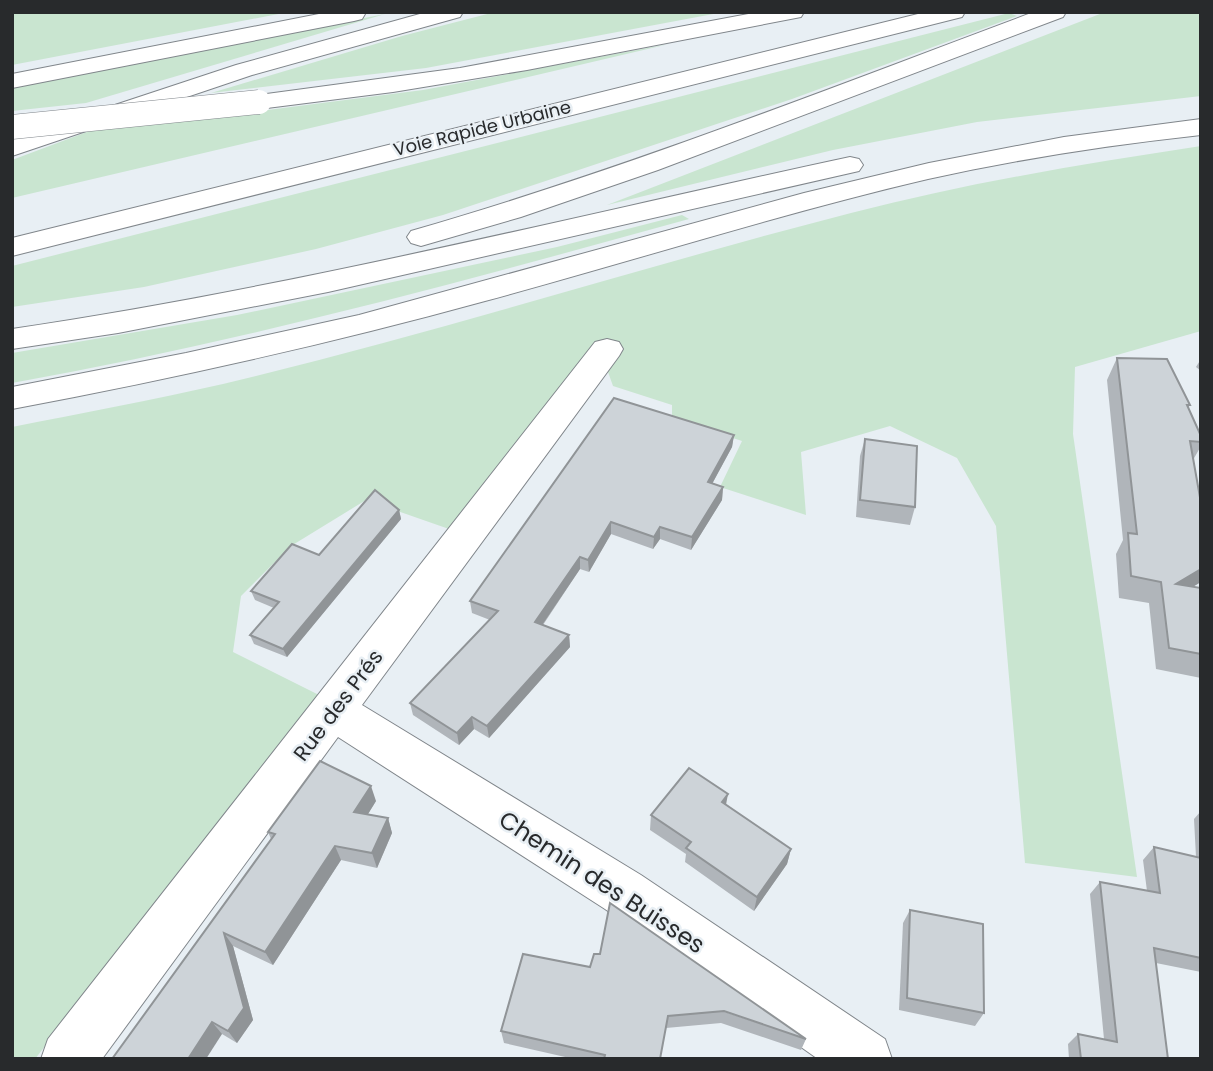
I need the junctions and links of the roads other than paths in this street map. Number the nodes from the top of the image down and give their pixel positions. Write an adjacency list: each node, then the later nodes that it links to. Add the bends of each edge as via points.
1 (363, 12): 7 (main road)
2 (452, 12): 12 (main road, via 244,70)
3 (793, 12): 10 (main road, bridge, via 352,92)
4 (875, 12): 8 (main road, Voie Rapide Urbaine)
5 (954, 12): 13 (main road, Voie Rapide Urbaine)
6 (1055, 12): 14 (main road, via 649,164 469,224 238,282)
7 (12, 81)
8 (468, 108)
9 (1201, 114): 15 (main road, via 896,155 314,285)
10 (12, 127)
11 (1201, 127): 17 (main road, via 1074,144 927,172 286,343)
12 (12, 148)
13 (12, 247)
14 (12, 324)
15 (12, 339)
16 (607, 349): 18 (main road, Rue des Prés)
17 (12, 398)
18 (334, 711): 19 (main road, Rue des Prés); 20 (main road, Chemin des Buisses, via 623,892)
19 (68, 1059)
20 (865, 1059)

